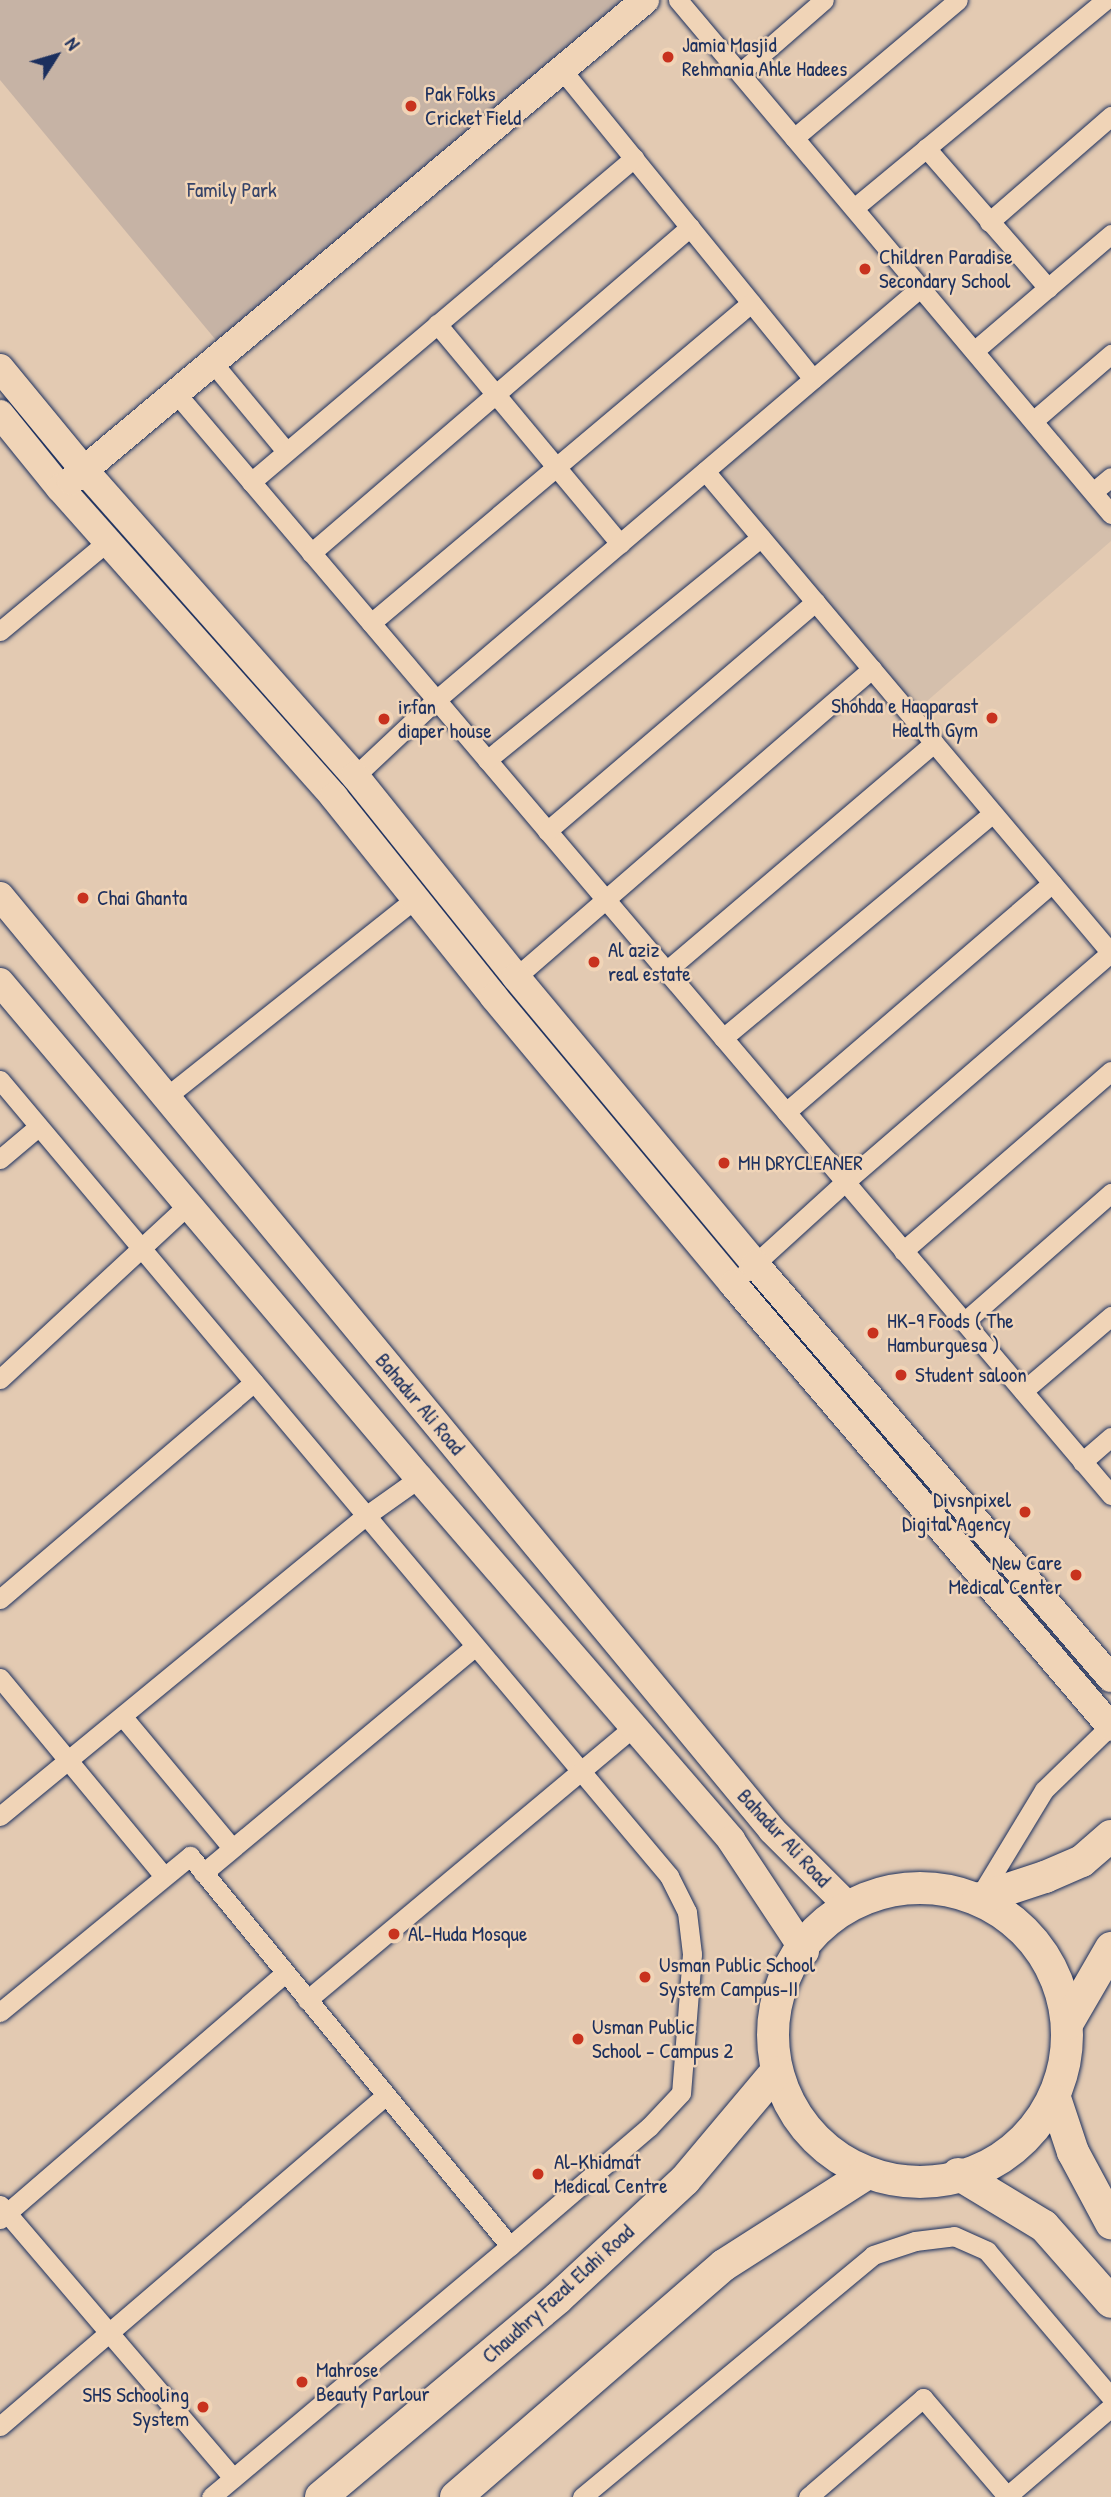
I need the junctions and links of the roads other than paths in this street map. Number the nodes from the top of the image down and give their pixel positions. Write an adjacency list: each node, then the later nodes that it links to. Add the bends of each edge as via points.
1 (646, 0): 6 (street)
2 (678, 0): 7 (street)
3 (824, 0): 7 (street)
4 (958, 0): 9 (street)
5 (1105, 0): 10 (street)
6 (562, 70): 11 (street); 22 (street)
7 (740, 72): 9 (street)
8 (1111, 116): 13 (street)
9 (794, 138): 12 (street)
10 (926, 148): 12 (street); 13 (street)
11 (634, 158): 14 (street); 19 (street)
12 (853, 208): 16 (street)
13 (989, 222): 17 (street)
14 (690, 227): 18 (street); 26 (street)
15 (1111, 234): 17 (street)
16 (920, 288): 20 (street); 24 (street)
17 (1048, 288): 20 (street)
18 (751, 303): 24 (street); 30 (street)
19 (437, 324): 26 (street); 29 (street)
20 (974, 351): 28 (street)
21 (1111, 354): 28 (street)
22 (212, 362): 25 (street); 29 (street)
23 (0, 368): 31 (street)
24 (813, 379): 32 (street)
25 (175, 392): 31 (street); 34 (street)
26 (495, 394): 30 (street); 41 (street)
27 (0, 414): 35 (street)
28 (1032, 421): 36 (street)
29 (286, 451): 34 (street)
30 (556, 466): 40 (street); 43 (street)
31 (85, 471): 35 (street); 49 (street)
32 (705, 471): 38 (street); 40 (street)
33 (1111, 477): 36 (street)
34 (251, 482): 41 (street)
35 (61, 488): 39 (street)
36 (1093, 492): 37 (street)
37 (1111, 514)
38 (761, 537): 42 (street); 48 (street)
39 (108, 541): 44 (street); 54 (street, via 334,797)
40 (620, 544): 46 (street)
41 (311, 553): 43 (street)
42 (815, 602): 45 (street); 51 (street)
43 (370, 622): 46 (street)
44 (0, 631)
45 (872, 669): 47 (street); 55 (street)
46 (436, 700): 48 (street); 49 (street)
47 (934, 743): 50 (street); 57 (street)
48 (487, 760): 51 (street)
49 (355, 776): 58 (street)
50 (993, 813): 52 (street); 60 (street)
51 (547, 831): 55 (street)
52 (1052, 883): 56 (street); 64 (street)
53 (0, 896): 63 (street, Bahadur Ali Road)
54 (415, 900): 63 (street); 73 (street)
55 (607, 901): 57 (street); 58 (street)
56 (1111, 953): 67 (street)
57 (666, 971): 60 (street)
58 (516, 978): 72 (street)
59 (0, 982): 69 (street, Bahadur Ali Road)
60 (723, 1038): 64 (street)
61 (1108, 1079): 71 (street)
62 (0, 1080): 65 (street)
63 (166, 1097): 99 (street, Bahadur Ali Road, via 772,1830)
64 (786, 1112): 67 (street)
65 (38, 1126): 66 (street); 70 (street)
66 (0, 1159)
67 (845, 1182): 71 (street); 72 (street)
68 (1111, 1193): 75 (street)
69 (188, 1205): 70 (street); 81 (street, Bahadur Ali Road)
70 (141, 1247): 76 (street); 77 (street)
71 (904, 1251): 75 (street)
72 (755, 1264): 73 (street); 87 (street)
73 (733, 1284): 89 (street)
74 (1111, 1317): 78 (street)
75 (964, 1322): 78 (street)
76 (0, 1379)
77 (254, 1382): 83 (street); 84 (street)
78 (1023, 1391): 80 (street)
79 (1111, 1437): 80 (street)
80 (1082, 1462): 82 (street)
81 (419, 1478): 83 (street); 90 (street, Bahadur Ali Road)
82 (1111, 1495)
83 (367, 1515): 85 (street); 88 (street)
84 (0, 1599)
85 (475, 1646): 92 (street); 95 (street)
86 (0, 1678): 91 (street)
87 (1111, 1678)
88 (123, 1717): 91 (street); 95 (street)
89 (1111, 1726): 98 (street, via 1044,1790)
90 (634, 1727): 92 (street); 101 (street, Bahadur Ali Road, via 730,1840)
91 (68, 1761): 93 (street); 97 (street)
92 (579, 1771): 103 (street); 113 (street, via 668,1876 687,1912 692,1954 681,2093 649,2127)
93 (0, 1816)
94 (1111, 1836): 98 (main road, via 1082,1861)
95 (232, 1848): 96 (street)
96 (203, 1873): 97 (street, via 190,1856); 102 (street)
97 (164, 1876): 104 (street)
98 (978, 1899): 99 (main road, via 923,1887 889,1889); 105 (main road, via 1013,1920 1040,1949 1059,1985)
99 (847, 1905): 101 (main road, via 814,1930)
100 (1111, 1948): 105 (main road)
101 (805, 1952): 106 (main road, via 776,1998 772,2035)
102 (285, 1973): 103 (street); 111 (street)
103 (307, 2000): 107 (street)
104 (0, 2012)
105 (1067, 2024): 108 (main road)
106 (776, 2072): 109 (main road, via 789,2105 810,2134 837,2157); 121 (main road, Chaudhry Fazal Elahi Road, via 675,2189 558,2298)
107 (386, 2096): 113 (street); 115 (street)
108 (1056, 2101): 110 (main road, via 1025,2139 991,2165); 112 (main road, via 1073,2152)
109 (868, 2173): 110 (main road, via 910,2182); 122 (main road, via 724,2265)
110 (958, 2174): 114 (main road, via 1045,2226)
111 (2, 2212): 115 (street)
112 (1111, 2223)
113 (510, 2246): 119 (street)
114 (1111, 2302)
115 (111, 2334): 118 (street); 119 (street)
116 (1111, 2397): 123 (street, via 987,2251 954,2236 915,2241 873,2255)
117 (1111, 2407): 125 (street)
118 (0, 2426)
119 (233, 2478): 120 (street)
120 (211, 2497)
121 (321, 2497)
122 (456, 2497)
123 (582, 2497)
124 (808, 2497): 125 (street, via 923,2398)
125 (1007, 2497)

